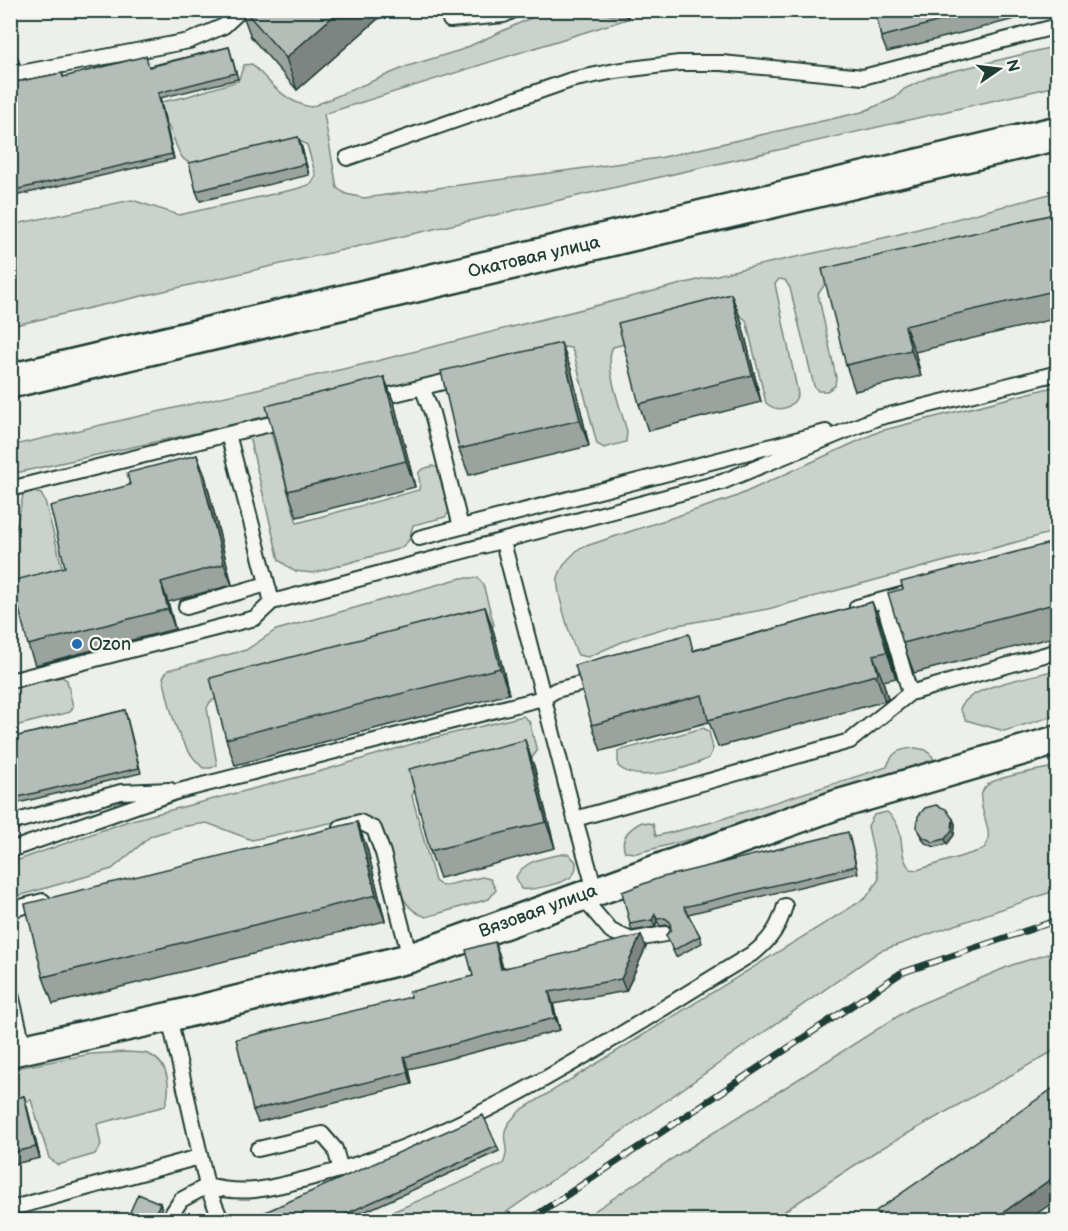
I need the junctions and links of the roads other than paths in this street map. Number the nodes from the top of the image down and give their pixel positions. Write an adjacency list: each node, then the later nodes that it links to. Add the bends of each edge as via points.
1 (241, 10): 5 (lane, via 224,26 189,41)
2 (514, 10): 3 (lane, via 504,15)
3 (450, 20)
4 (1058, 26): 7 (lane, via 863,76 722,63 679,63 615,71 571,80)
5 (10, 75)
6 (1058, 133): 10 (main road, Окатовая улица)
7 (347, 158)
8 (1058, 373): 14 (lane)
9 (476, 374): 11 (lane)
10 (10, 381)
11 (422, 387): 12 (lane); 18 (lane)
12 (365, 401)
13 (297, 418): 15 (lane)
14 (877, 418): 17 (lane); 19 (lane, via 722,482)
15 (228, 434): 16 (lane); 22 (lane)
16 (10, 489)
17 (514, 513): 18 (lane); 19 (lane)
18 (461, 527): 20 (lane)
19 (520, 537): 21 (lane)
20 (419, 538)
21 (503, 542): 25 (lane); 32 (lane)
22 (267, 584): 25 (lane); 26 (lane)
23 (918, 590): 24 (lane)
24 (883, 600): 27 (lane); 31 (lane)
25 (272, 603): 30 (lane, via 255,618)
26 (186, 607)
27 (839, 612)
28 (1058, 651): 31 (lane)
29 (614, 675): 32 (lane, via 556,690)
30 (10, 681)
31 (910, 693): 35 (lane, via 850,741)
32 (543, 698): 34 (lane); 35 (lane)
33 (1058, 740): 39 (street, Вязовая улица, via 836,805)
34 (178, 790): 36 (lane, via 121,792); 38 (lane)
35 (575, 819): 39 (lane)
36 (10, 823)
37 (327, 830): 44 (lane, via 360,822 374,829)
38 (10, 850)
39 (588, 893): 43 (lane, via 611,931 631,940); 44 (street, Вязовая улица)
40 (57, 898): 42 (lane)
41 (785, 906): 50 (lane, via 779,926 755,952 521,1093 450,1128)
42 (10, 910)
43 (665, 934)
44 (410, 958): 46 (street, Вязовая улица)
45 (11, 998): 47 (lane)
46 (169, 1017): 47 (street, Вязовая улица); 49 (lane)
47 (17, 1051)
48 (258, 1149): 50 (lane, via 322,1134 335,1149)
49 (199, 1157): 51 (lane); 52 (lane)
50 (341, 1170): 51 (lane, via 255,1192)
51 (207, 1186): 53 (lane, via 181,1200); 54 (lane)
52 (20, 1206)
53 (168, 1221)
54 (221, 1221)

